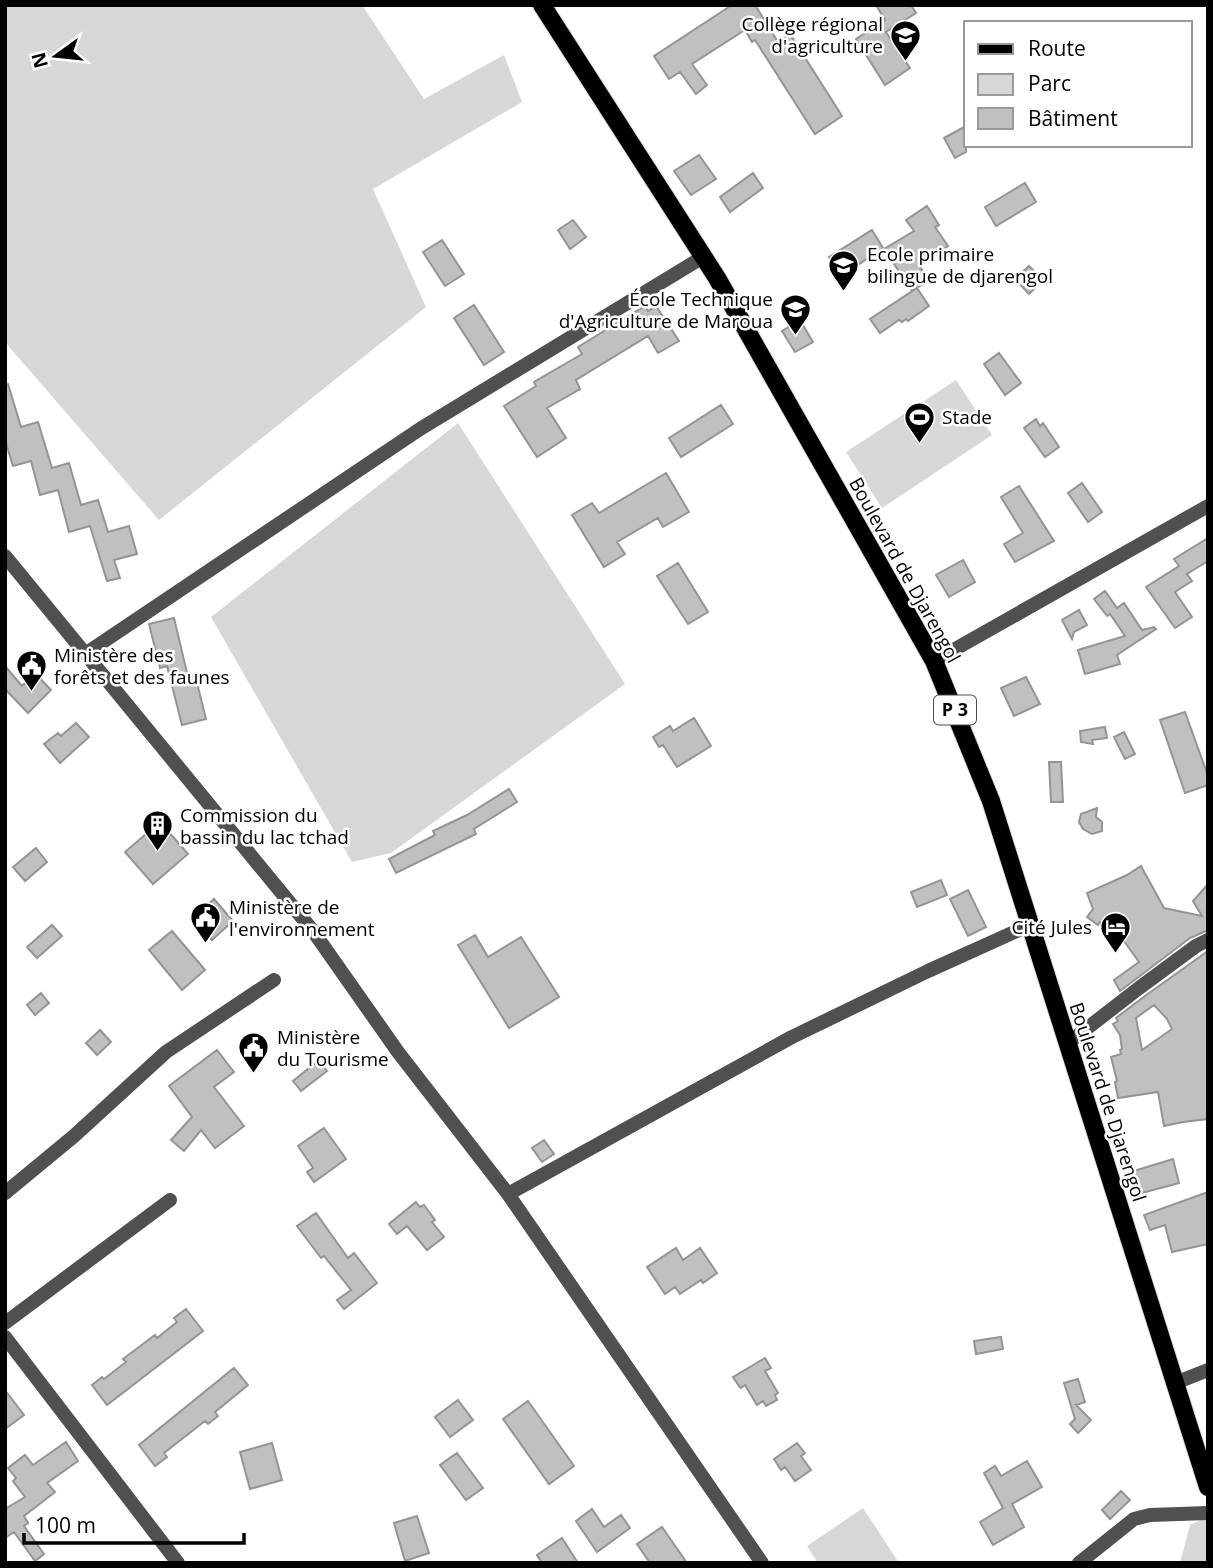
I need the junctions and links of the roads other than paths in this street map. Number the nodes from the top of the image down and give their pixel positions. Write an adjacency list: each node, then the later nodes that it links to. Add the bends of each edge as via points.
1 (542, 5): 2 (main road, Boulevard de Djarengol / P 3)
2 (703, 257): 5 (street, via 421,429); 6 (main road, Boulevard de Djarengol / P 3)
3 (1208, 506): 6 (street)
4 (5, 556): 5 (street)
5 (85, 654): 12 (street, via 313,931 398,1052)
6 (934, 661): 7 (main road, Boulevard de Djarengol / P 3, via 991,801)
7 (1030, 925): 10 (main road, Boulevard de Djarengol / P 3); 12 (street, via 792,1037)
8 (1208, 940): 10 (street)
9 (274, 980): 11 (street, via 166,1052)
10 (1068, 1043): 17 (main road, Boulevard de Djarengol / P 3)
11 (5, 1193)
12 (508, 1194): 21 (street)
13 (170, 1200): 14 (street)
14 (5, 1323)
15 (5, 1337): 20 (street)
16 (1208, 1370): 17 (street)
17 (1175, 1383): 18 (main road, Boulevard de Djarengol / P 3)
18 (1208, 1487)
19 (1208, 1513): 22 (street, via 1134,1519)
20 (178, 1563)
21 (762, 1563)
22 (1079, 1563)

